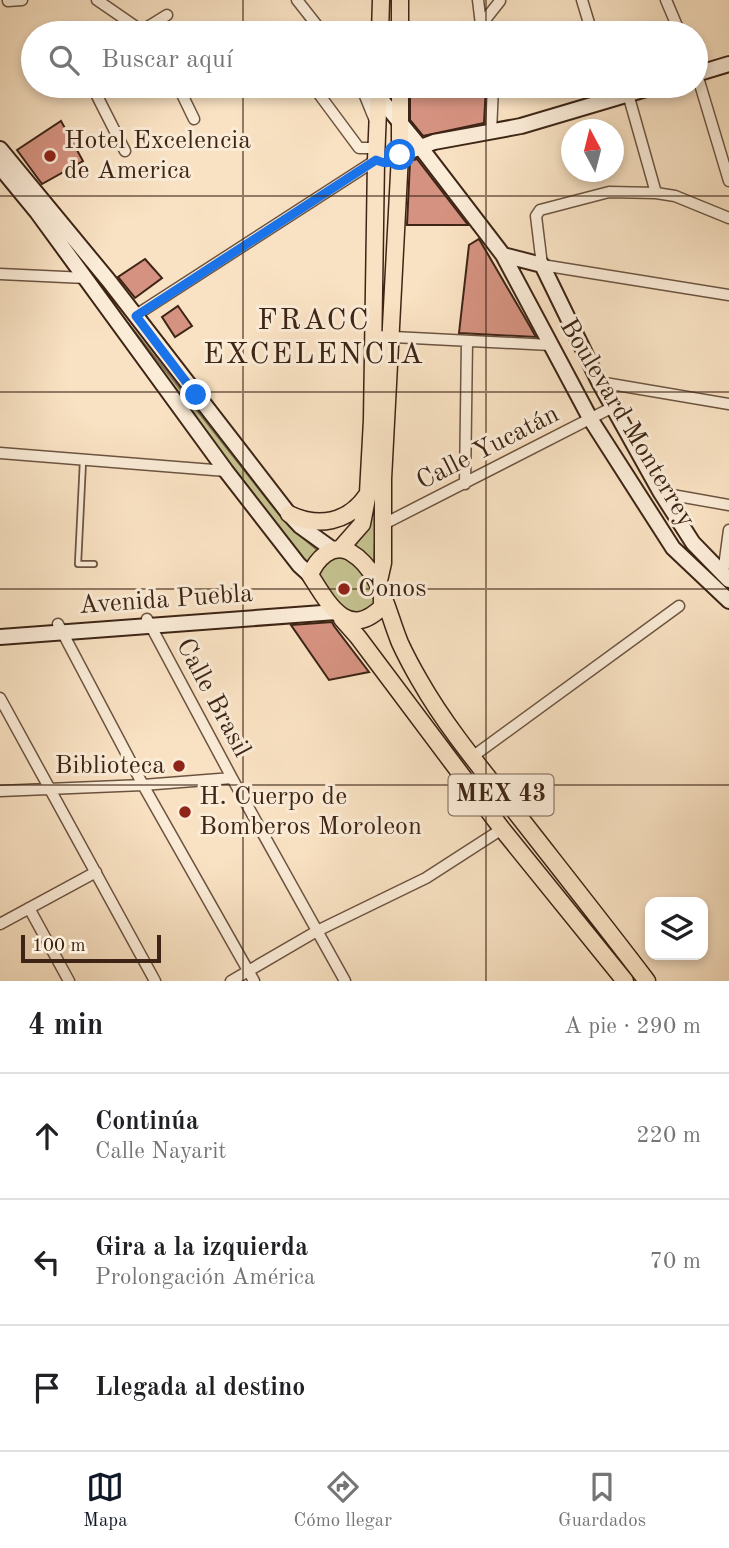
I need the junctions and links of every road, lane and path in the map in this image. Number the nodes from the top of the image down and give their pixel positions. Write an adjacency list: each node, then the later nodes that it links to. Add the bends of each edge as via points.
1 (22, 0): 10 (street)
2 (97, 0): 12 (street)
3 (297, 0): 14 (street)
4 (381, 0): 15 (main road)
5 (400, 0): 16 (main road)
6 (478, 0): 17 (street)
7 (502, 0): 18 (street)
8 (582, 0): 19 (street)
9 (666, 0): 20 (street)
10 (8, 1)
11 (167, 15): 13 (street)
12 (127, 21)
13 (158, 21)
14 (314, 21)
15 (380, 21)
16 (400, 21)
17 (480, 21)
18 (487, 21)
19 (588, 21)
20 (675, 21)
21 (729, 64): 22 (street)
22 (708, 70)
23 (98, 98): 40 (street)
24 (184, 98): 34 (street)
25 (322, 98): 41 (street, via 359,148)
26 (368, 98): 35 (street)
27 (379, 98): 35 (main road, MEX 43)
28 (383, 98): 36 (street, Boulevard Monterrey)
29 (400, 98): 36 (main road, MEX 43)
30 (492, 98): 37 (street)
31 (602, 98): 37 (street)
32 (619, 98): 45 (street)
33 (704, 98): 44 (street)
34 (194, 119)
35 (377, 125): 36 (main road); 41 (main road, MEX 43)
36 (400, 125): 38 (street, Boulevard Monterrey); 42 (main road, MEX 43)
37 (491, 132): 38 (street)
38 (421, 148): 42 (street); 47 (street, Boulevard Monterrey)
39 (0, 149): 53 (street)
40 (125, 150)
41 (376, 154): 42 (main road, via 384,164); 55 (street); 56 (main road, MEX 43)
42 (400, 155): 56 (main road, MEX 43)
43 (0, 167): 52 (street)
44 (729, 181)
45 (656, 193): 46 (street, via 675,195); 49 (street, via 610,192 540,210 536,216)
46 (729, 218)
47 (503, 255): 48 (street); 51 (street, Boulevard Monterrey)
48 (526, 261): 49 (street); 51 (street, via 519,263)
49 (542, 265): 54 (street); 59 (street, Boulevard Monterrey)
50 (0, 274): 52 (street)
51 (514, 276): 58 (street, Boulevard Monterrey)
52 (86, 278): 53 (street); 65 (street)
53 (109, 281): 55 (street)
54 (729, 295)
55 (136, 316): 70 (street)
56 (383, 336): 57 (street); 67 (main road, MEX 43); 71 (main road, MEX 43)
57 (467, 341): 58 (street); 66 (street)
58 (550, 345): 62 (street, Boulevard Monterrey)
59 (599, 382): 60 (street); 61 (street, Boulevard Monterrey)
60 (729, 404)
61 (613, 407): 62 (street, Calle Yucatán); 68 (street, Boulevard Monterrey)
62 (591, 419): 66 (street, Calle Yucatán); 79 (street, Boulevard Monterrey, via 673,548)
63 (0, 453): 64 (street)
64 (83, 460): 65 (street); 74 (lane, via 78,564)
65 (226, 471): 75 (street)
66 (465, 484): 71 (street, Calle Yucatán)
67 (368, 493): 70 (main road, via 355,509 335,521 315,523); 73 (main road, MEX 43, via 362,524)
68 (661, 493): 69 (street); 76 (street, Boulevard Monterrey, via 693,543)
69 (729, 505)
70 (289, 514): 73 (street)
71 (382, 525): 77 (main road, MEX 43)
72 (729, 530): 76 (street)
73 (336, 549): 75 (main road, MEX 43, via 317,562); 77 (main road, MEX 43, via 349,552 360,562)
74 (94, 564)
75 (310, 575): 78 (main road, MEX 43)
76 (726, 577)
77 (380, 589): 81 (main road, MEX 43, via 382,607 372,617 357,622); 88 (main road, MEX 43, via 420,682)
78 (320, 591): 81 (main road, MEX 43); 82 (street, Avenida Puebla, via 305,608)
79 (729, 601)
80 (679, 606): 88 (street)
81 (338, 614): 82 (street, Avenida Puebla); 93 (main road, MEX 43)
82 (149, 623): 84 (street, Avenida Puebla); 89 (street, Calle Brasil)
83 (0, 628): 84 (street, Avenida Puebla)
84 (60, 628): 85 (street, Avenida Puebla); 90 (street)
85 (0, 637)
86 (0, 698): 87 (street)
87 (4, 717): 91 (street)
88 (472, 757): 105 (main road, MEX 43)
89 (232, 778): 90 (street); 97 (street, Calle Brasil)
90 (143, 785): 91 (street); 98 (street)
91 (50, 789): 92 (street); 94 (street)
92 (0, 791)
93 (502, 829): 97 (street, via 426,878); 104 (main road, MEX 43)
94 (96, 872): 95 (street); 100 (street)
95 (29, 908): 96 (street); 99 (street)
96 (0, 924)
97 (317, 931): 98 (street); 103 (street, Calle Brasil)
98 (248, 971): 101 (street); 102 (street)
99 (69, 981)
100 (155, 981)
101 (231, 981)
102 (254, 981)
103 (345, 981)
104 (625, 981)
105 (648, 981)

